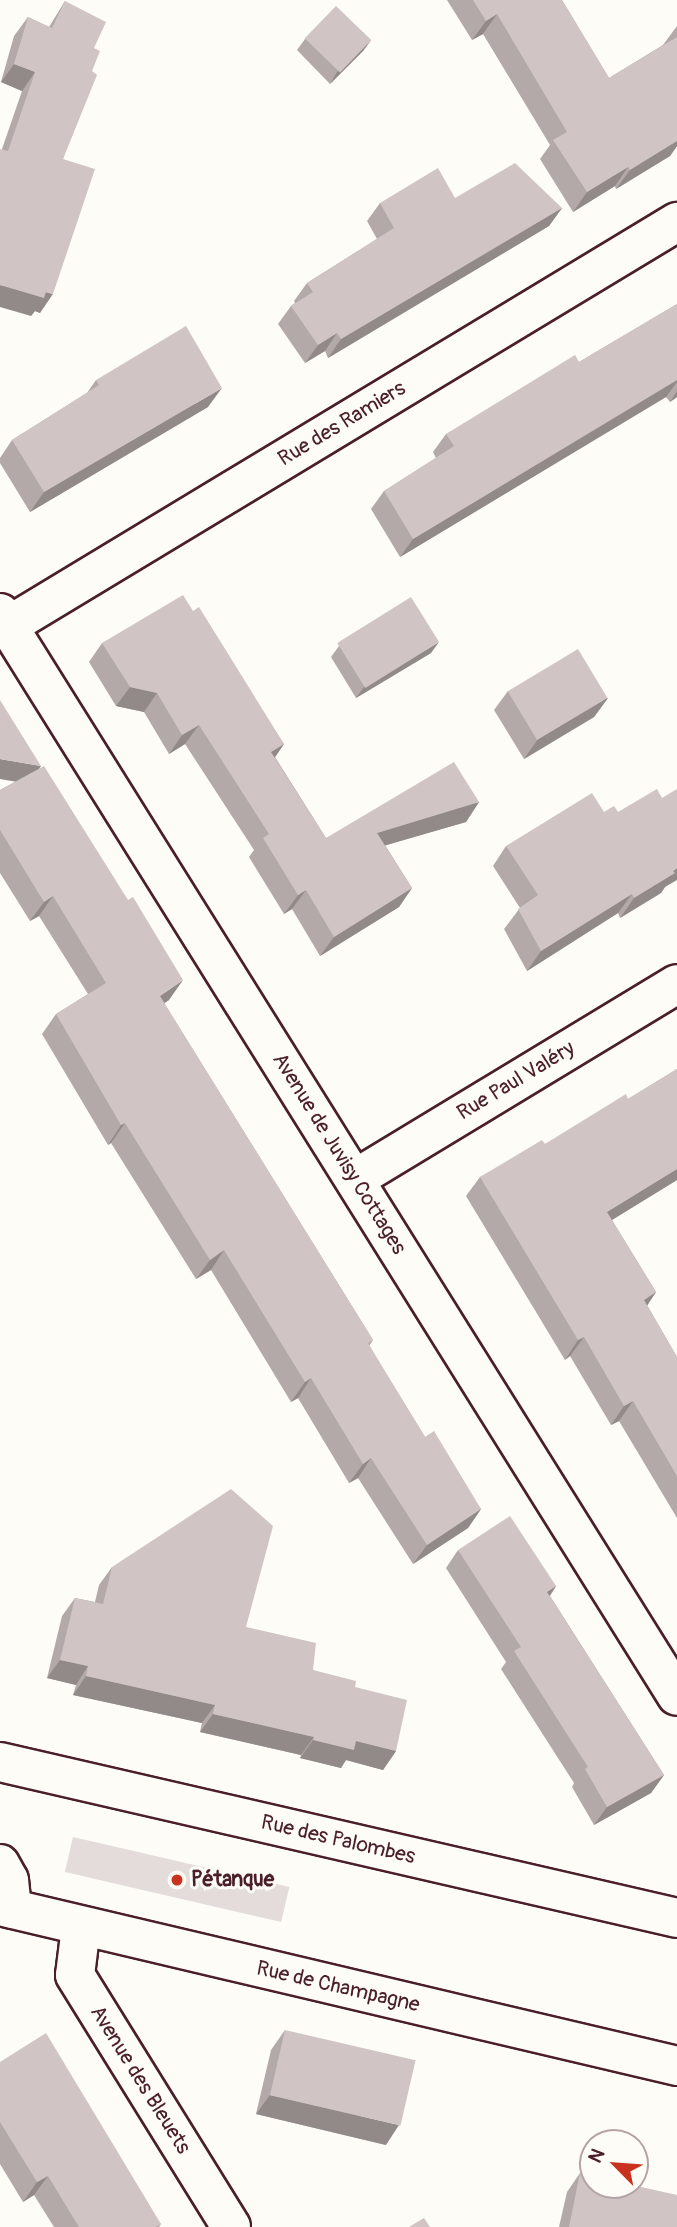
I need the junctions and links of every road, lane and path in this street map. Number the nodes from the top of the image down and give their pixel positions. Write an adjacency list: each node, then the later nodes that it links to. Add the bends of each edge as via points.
1 (677, 222): 2 (street, Rue des Ramiers)
2 (4, 620): 4 (street, Avenue de Juvisy Cottages)
3 (677, 984): 4 (street, Rue Paul Valéry)
4 (355, 1179): 5 (street, Avenue de Juvisy Cottages)
5 (677, 1696)
6 (0, 1762): 9 (street, Rue des Palombes)
7 (0, 1864): 8 (street, via 9,1880)
8 (6, 1907): 10 (street, Rue de Champagne)
9 (677, 1918)
10 (81, 1927): 11 (street, Rue de Champagne); 12 (street, Avenue des Bleuets, via 75,1975)
11 (677, 2066)
12 (231, 2227)

